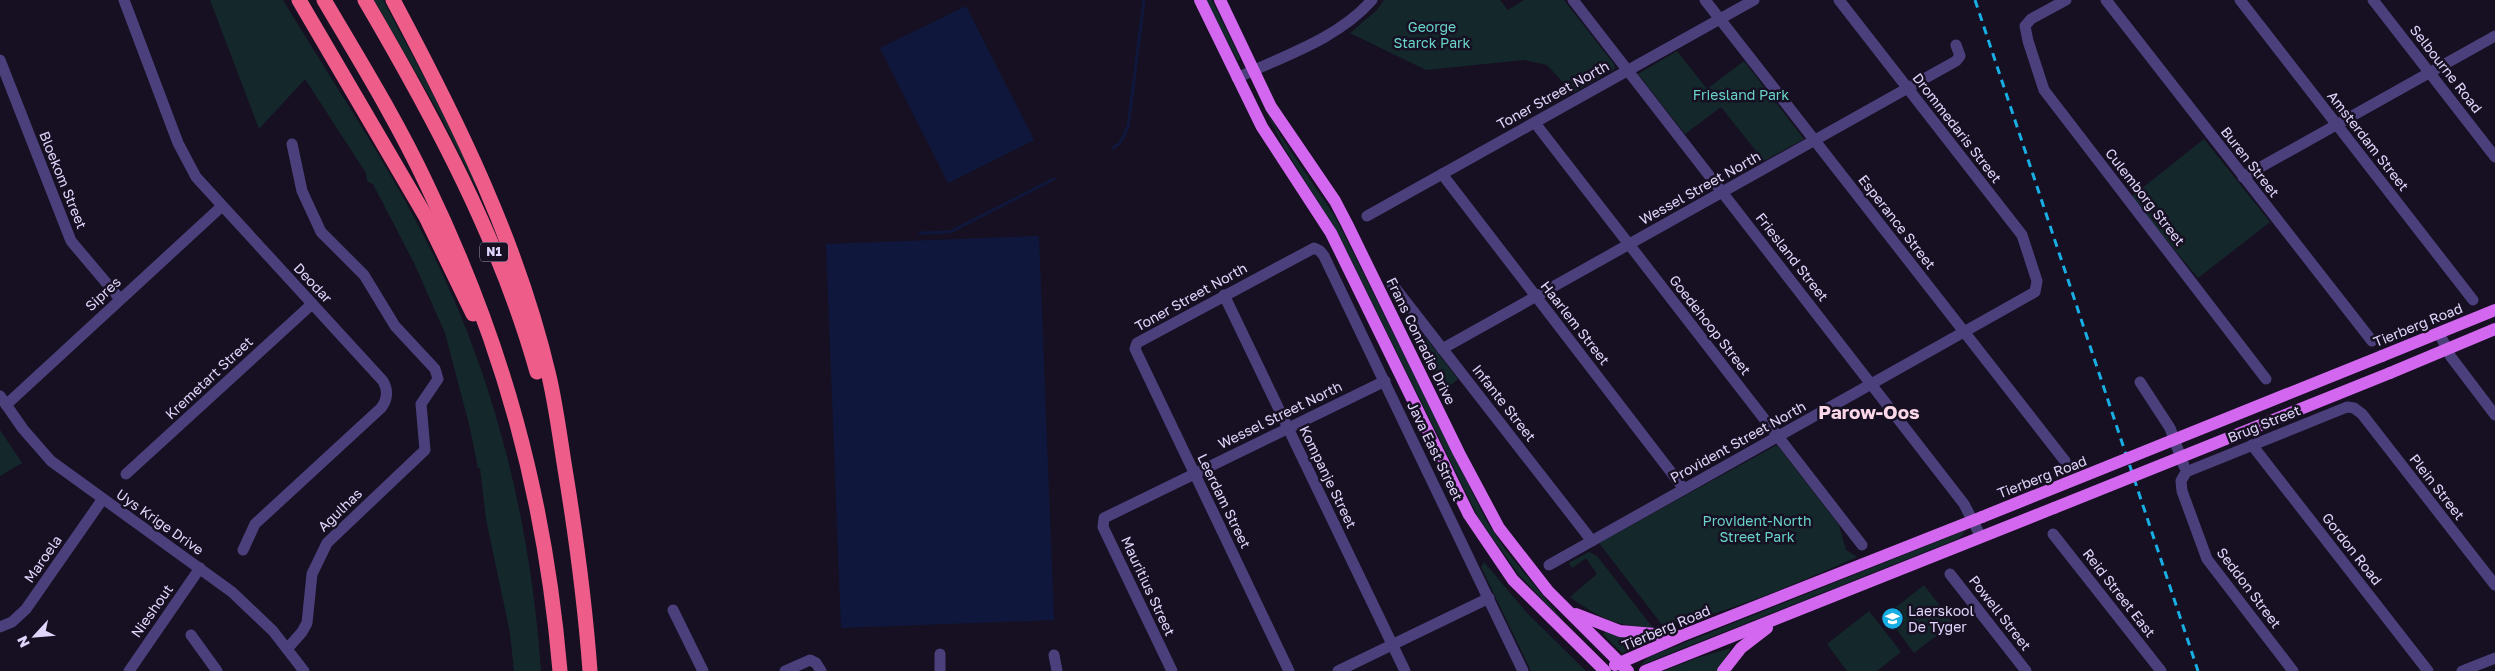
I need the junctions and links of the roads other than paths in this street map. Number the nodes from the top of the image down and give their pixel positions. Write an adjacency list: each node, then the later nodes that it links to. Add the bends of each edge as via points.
1 (124, 0): 34 (street, Deodar, via 182,152 196,177)
2 (300, 0): 57 (highway, via 442,245)
3 (324, 0): 57 (highway, N1, via 392,116 427,184 475,294)
4 (365, 0): 70 (highway, N1, via 458,169 508,286 536,367)
5 (393, 0): 70 (highway, via 473,160 523,287 549,376)
6 (1200, 0): 24 (main road)
7 (1220, 0): 21 (main road, Frans Conradie Drive)
8 (1372, 0): 21 (street, via 1348,24)
9 (1573, 0): 22 (street, Friesland Street)
10 (1706, 0): 17 (street, Esperance Street)
11 (1754, 0): 17 (street, Toner Street North)
12 (1839, 0): 25 (street, Drommedaris Street)
13 (2066, 0): 53 (street, Culemborg Street, via 2028,22 2025,30 2044,90)
14 (2106, 0): 32 (street, Buren Street)
15 (2240, 0): 27 (street, Amsterdam Street)
16 (2373, 0): 23 (street, Selbourne Road)
17 (1720, 19): 22 (street, Toner Street North); 28 (street, Esperance Street)
18 (2495, 36): 23 (street)
19 (1956, 45): 25 (street, Wessel Street North, via 1960,54 1958,59)
20 (0, 60): 42 (street, Bloekom Street, via 71,241)
21 (1254, 70): 24 (street); 84 (main road, Frans Conradie Drive, via 1282,125 1347,224 1489,512 1530,571)
22 (1628, 70): 26 (street, Toner Street North); 33 (street, Friesland Street)
23 (2430, 74): 27 (street); 30 (street, Selbourne Road)
24 (1237, 78): 95 (main road, via 1262,127 1331,233 1449,476 1483,538 1513,580)
25 (1908, 89): 28 (street, Wessel Street North); 38 (street, Drommedaris Street, via 2022,235)
26 (1534, 123): 31 (street, Toner Street North); 36 (street, Goedehoop Street)
27 (2337, 124): 32 (street); 43 (street, Amsterdam Street)
28 (1815, 141): 33 (street, Wessel Street North); 47 (street, Esperance Street)
29 (292, 144): 90 (street, Agulhas, via 300,186 321,232 364,275 395,326 438,374 437,384 422,400 426,445 423,453 327,544 312,574 307,623)
30 (2495, 157)
31 (1442, 174): 35 (street, Toner Street North); 41 (street, Haarlem Street)
32 (2243, 177): 49 (street, Buren Street)
33 (1722, 192): 36 (street, Wessel Street North); 56 (street, Friesland Street)
34 (221, 207): 42 (street, Sipres); 44 (street, Deodar)
35 (1367, 216)
36 (1629, 245): 41 (street, Wessel Street North); 62 (street, Goedehoop Street)
37 (1314, 248): 40 (street, Toner Street North); 54 (street, Java East Street, via 1324,256)
38 (2037, 281): 47 (street, Provident Street North, via 2036,290 2030,296)
39 (1392, 284): 51 (street, Infante Street)
40 (1224, 295): 50 (street, Toner Street North); 61 (street, Kompanje Street)
41 (1535, 297): 51 (street, Wessel Street North); 68 (street, Haarlem Street)
42 (120, 299): 58 (street, Sipres)
43 (2473, 300)
44 (312, 304): 67 (street, Kremetart Street); 77 (street, Deodar, via 383,381 386,400 255,524)
45 (2495, 310): 48 (main road, Tierberg Road)
46 (2495, 329): 52 (main road)
47 (1964, 333): 56 (street, Provident Street North); 64 (street, Esperance Street)
48 (2439, 333): 52 (street); 72 (main road, Tierberg Road, bridge)
49 (2372, 341)
50 (1136, 344): 66 (street, Leerdam Street, via 1135,351)
51 (1442, 349): 75 (street, Infante Street)
52 (2446, 349): 60 (street); 74 (main road, bridge)
53 (2266, 379)
54 (1385, 381): 61 (street, Wessel Street North); 82 (street, Java East Street)
55 (2140, 382): 65 (street, Seddon Street, via 2170,428)
56 (1872, 384): 62 (street, Provident Street North); 72 (street, Friesland Street)
57 (512, 399): 99 (highway, N1, via 542,524)
58 (3, 400): 69 (street, Uys Krige Drive, via 51,461)
59 (2354, 408): 63 (street, Brug Street, via 2347,407); 81 (street, Plein Street, via 2362,414)
60 (2495, 415)
61 (1288, 428): 66 (street, Wessel Street North); 89 (street, Kompanje Street)
62 (1778, 437): 68 (street, Provident Street North); 76 (street, Goedehoop Street)
63 (2252, 445): 65 (street, Brug Street); 116 (street, Gordon Road)
64 (2065, 461)
65 (2186, 472): 115 (street, Seddon Street, via 2181,481 2182,491 2207,559)
66 (1194, 473): 71 (street, Wessel Street North); 107 (street, Leerdam Street)
67 (126, 474)
68 (1684, 489): 75 (street, Provident Street North)
69 (102, 500): 79 (street, Uys Krige Drive); 86 (street, Maroela, via 26,609 12,622)
70 (572, 511): 100 (highway, N1, via 586,612)
71 (1107, 515): 106 (street, Mauritius Street, via 1103,527)
72 (1977, 519): 74 (street, Friesland Street); 88 (main road, Tierberg Road)
73 (2052, 534): 114 (street, Reid Street East)
74 (1985, 535): 85 (main road)
75 (1592, 541): 78 (street, Provident Street North)
76 (1862, 546)
77 (243, 550)
78 (1550, 565)
79 (200, 568): 90 (street, Uys Krige Drive, via 232,592); 96 (street, Nieshout)
80 (1950, 574): 113 (street, Powell Street)
81 (2495, 585)
82 (1488, 598): 89 (street); 110 (street, Java East Street)
83 (673, 610): 101 (street)
84 (1569, 612): 88 (main road, via 1620,631); 94 (main road, Frans Conradie Drive)
85 (1780, 617): 111 (main road); 112 (main road, via 1741,648)
86 (0, 627)
87 (191, 635): 97 (street)
88 (1681, 636): 94 (main road, Tierberg Road)
89 (1393, 645): 108 (street); 109 (street, Kompanje Street)
90 (287, 649): 98 (street, Uys Krige Drive)
91 (940, 654): 104 (street)
92 (1054, 655): 105 (street)
93 (2495, 658): 117 (street)
94 (1625, 667): 95 (main road, Tierberg Road)
95 (1603, 670)
96 (128, 671)
97 (217, 671)
98 (304, 671)
99 (560, 671)
100 (590, 671)
101 (703, 671)
102 (784, 671): 103 (street, via 806,661 813,661)
103 (821, 671)
104 (940, 671)
105 (1057, 671)
106 (1172, 671)
107 (1289, 671)
108 (1338, 671)
109 (1405, 671)
110 (1523, 671)
111 (1645, 671)
112 (1723, 671)
113 (2026, 671)
114 (2161, 671)
115 (2293, 671)
116 (2428, 671)
117 (2462, 671)

